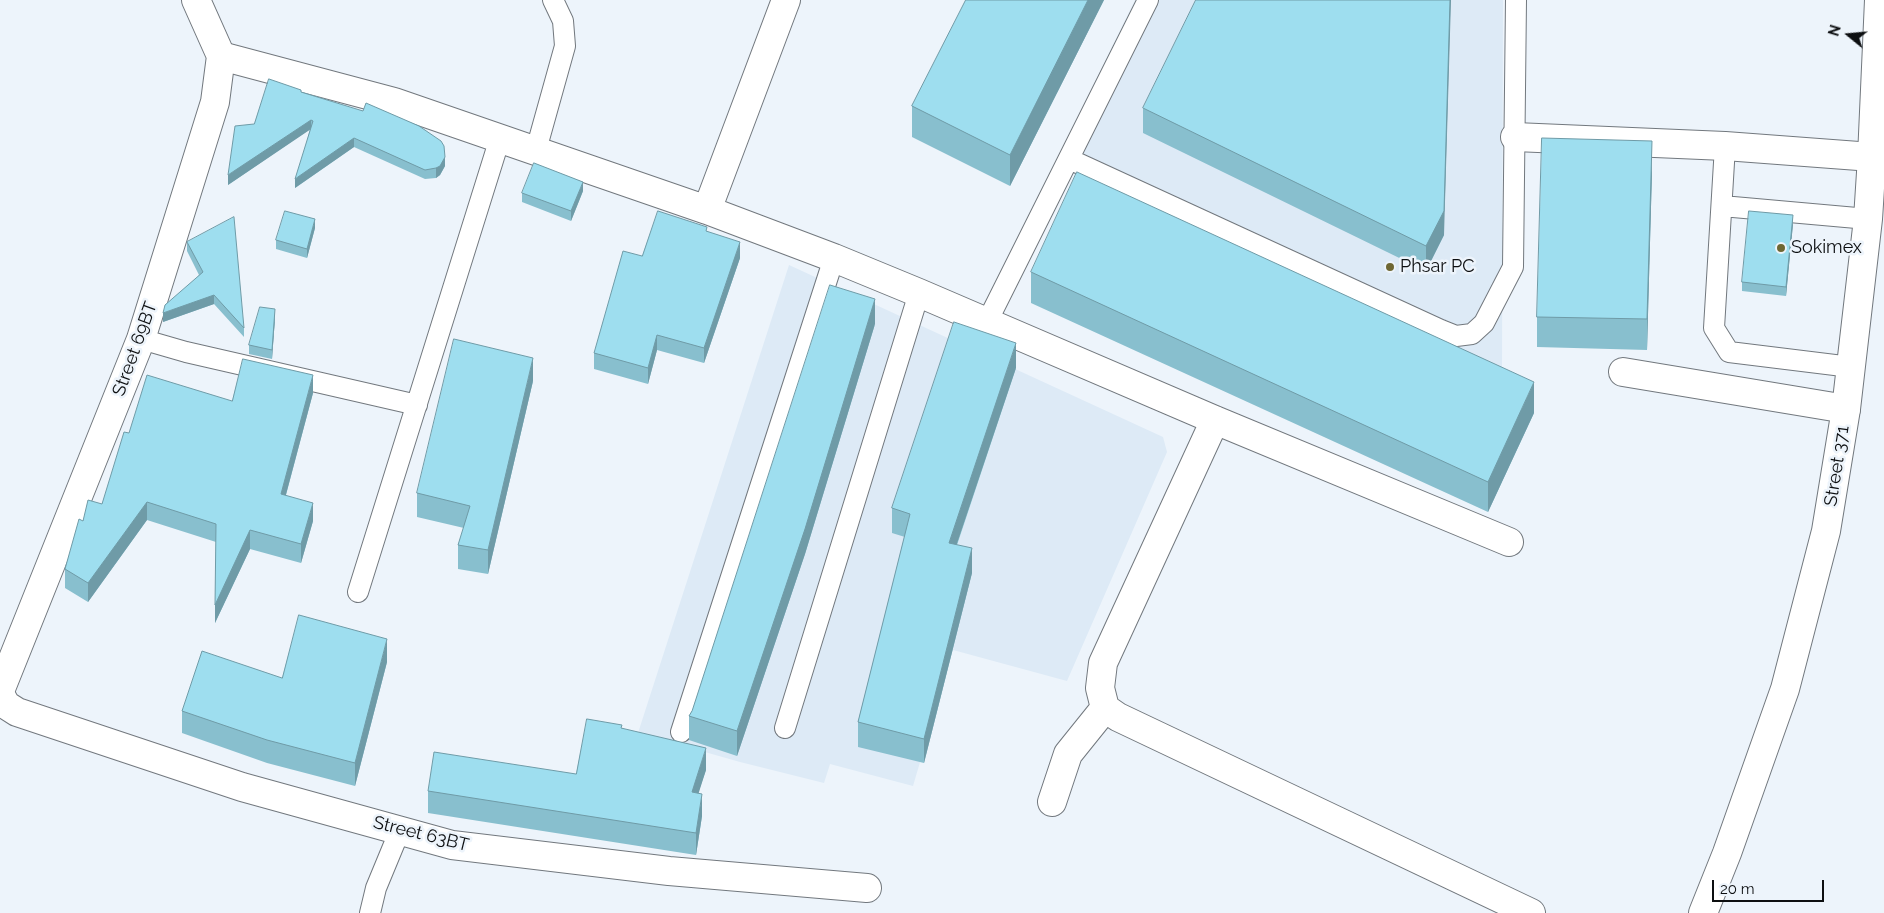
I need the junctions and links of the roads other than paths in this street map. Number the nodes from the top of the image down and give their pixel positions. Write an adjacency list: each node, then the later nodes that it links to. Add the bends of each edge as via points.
1 (196, 0): 8 (street)
2 (553, 0): 13 (lane, via 563,21 565,46)
3 (786, 0): 17 (street)
4 (1148, 0): 15 (lane)
5 (1516, 0): 10 (lane)
6 (1879, 0): 7 (street, Street 371)
7 (1881, 40): 9 (street, Street 371)
8 (221, 56): 11 (street, via 394,102); 22 (street, Street 69BT, via 215,102)
9 (1879, 120): 14 (street, Street 371)
10 (1515, 137): 12 (street); 15 (lane, via 1513,267 1484,323 1472,334 1456,336)
11 (500, 138): 13 (street); 25 (lane)
12 (1725, 146): 14 (street); 16 (lane)
13 (536, 150): 17 (street)
14 (1872, 157): 18 (street, Street 371)
15 (1069, 159): 21 (lane)
16 (1722, 206): 18 (lane); 23 (lane, via 1714,328 1729,352)
17 (707, 210): 19 (street)
18 (1868, 219): 23 (street, Street 371)
19 (834, 258): 20 (street); 33 (lane)
20 (919, 293): 21 (street); 32 (lane)
21 (987, 322): 27 (street)
22 (141, 339): 25 (lane); 30 (street, Street 69BT)
23 (1850, 367): 26 (street, Street 371)
24 (1623, 372): 26 (street)
25 (417, 406): 29 (lane)
26 (1846, 409): 39 (street, Street 371, via 1826,531 1785,689)
27 (1215, 420): 28 (street); 31 (street, via 1103,664 1100,688)
28 (1509, 542)
29 (358, 592)
30 (0, 692): 35 (street, Street 63BT, via 6,706 17,712 138,754 242,787)
31 (1105, 708): 34 (street, via 1068,754); 38 (street)
32 (785, 728)
33 (681, 732)
34 (1052, 802)
35 (400, 830): 36 (street, Street 63BT, via 452,845 567,860); 37 (lane, via 376,888)
36 (867, 888)
37 (370, 913)
38 (1531, 913)
39 (1703, 913)

